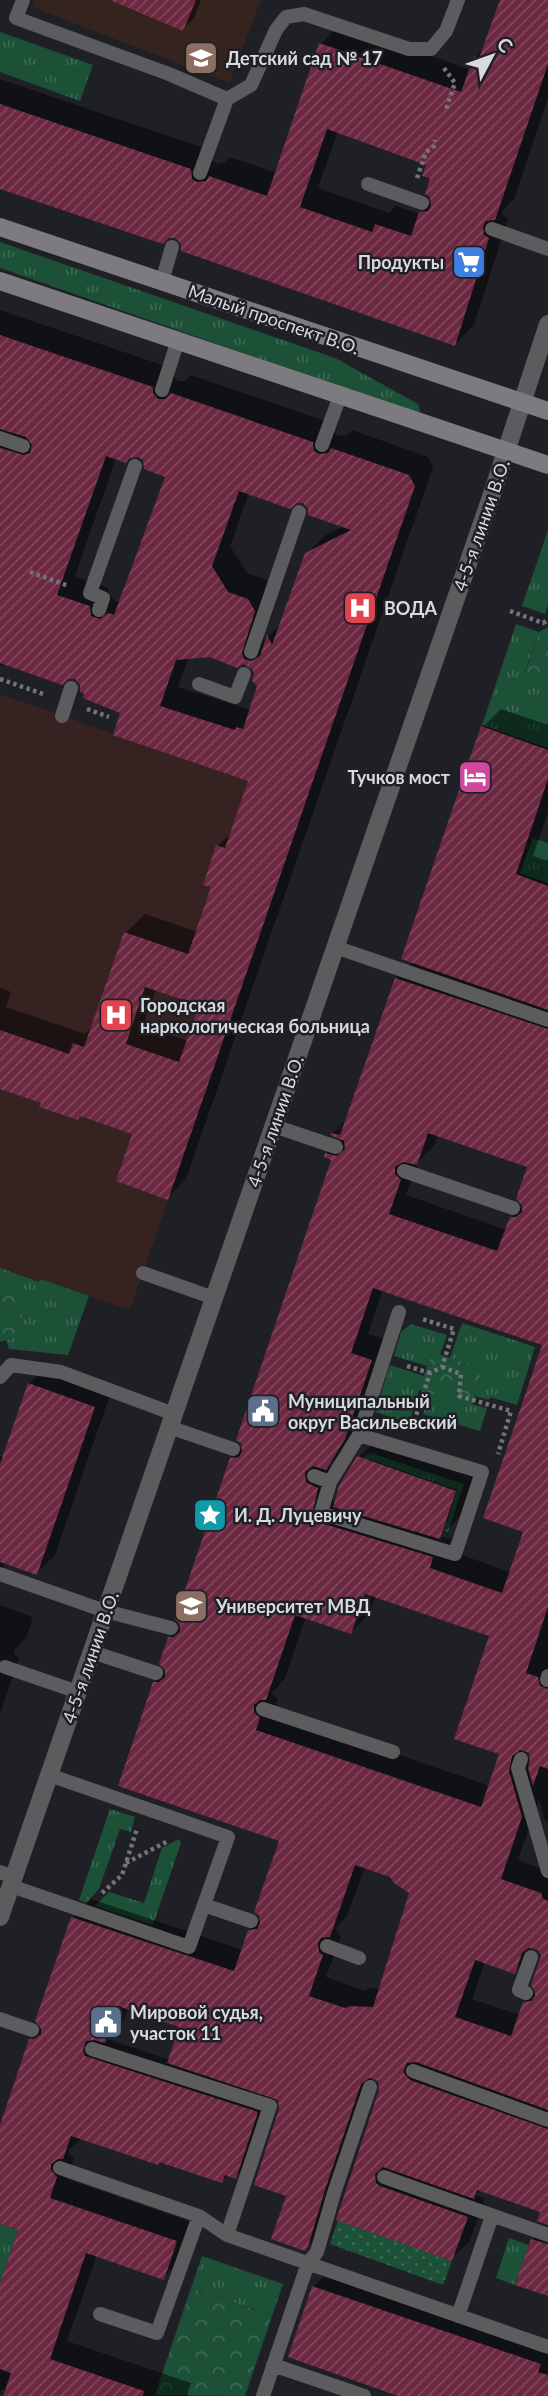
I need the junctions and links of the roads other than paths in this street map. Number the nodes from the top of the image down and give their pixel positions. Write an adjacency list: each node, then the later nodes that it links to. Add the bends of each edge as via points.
1 (23, 0): 3 (lane, via 16,18)
2 (458, 0): 3 (lane, via 446,31 431,49 409,49 304,14 286,17 251,85)
3 (227, 99): 4 (lane)
4 (200, 173)
5 (368, 184): 6 (lane)
6 (416, 201)
7 (0, 227): 12 (main road, Малый проспект В.О.)
8 (492, 229): 10 (lane)
9 (172, 247): 12 (lane)
10 (548, 249)
11 (0, 281): 14 (main road)
12 (162, 281): 17 (main road, Малый проспект В.О.)
13 (548, 324): 17 (street, 4-5-я линии В.О.)
14 (178, 340): 15 (lane); 16 (main road)
15 (162, 390)
16 (341, 393): 20 (lane); 22 (main road)
17 (521, 401): 18 (main road, Малый проспект В.О.); 22 (street, 4-5-я линии В.О.)
18 (548, 411)
19 (0, 438): 21 (lane)
20 (322, 445)
21 (23, 446)
22 (507, 450): 23 (main road); 32 (street, 4-5-я линии В.О.)
23 (548, 464)
24 (135, 466): 26 (lane, via 90,593 103,598)
25 (299, 512): 27 (lane)
26 (99, 610)
27 (251, 652)
28 (244, 674): 29 (lane, via 236,697)
29 (199, 684)
30 (71, 688): 31 (lane)
31 (61, 716)
32 (335, 947): 33 (lane); 34 (street, 4-5-я линии В.О.)
33 (548, 1020)
34 (274, 1126): 35 (lane); 39 (street, 4-5-я линии В.О.)
35 (336, 1147)
36 (404, 1171): 37 (lane)
37 (513, 1208)
38 (143, 1273): 39 (lane)
39 (214, 1298): 42 (street, 4-5-я линии В.О.)
40 (399, 1312): 43 (lane)
41 (0, 1377): 42 (lane, via 11,1365 61,1372)
42 (172, 1420): 44 (lane); 48 (street, 4-5-я линии В.О.)
43 (359, 1435): 46 (lane); 46 (lane, via 482,1472 455,1553 321,1513)
44 (233, 1449)
45 (314, 1476): 46 (lane)
46 (330, 1482)
47 (0, 1574): 48 (lane)
48 (105, 1611): 49 (lane); 50 (street, 4-5-я линии В.О.)
49 (172, 1628)
50 (92, 1651): 52 (lane); 53 (street, 4-5-я линии В.О.)
51 (5, 1667): 53 (lane)
52 (156, 1673)
53 (78, 1692): 57 (street, 4-5-я линии В.О.)
54 (263, 1709): 55 (lane)
55 (393, 1752)
56 (521, 1759): 58 (lane, via 518,1768)
57 (49, 1775): 59 (street, 4-5-я линии В.О.); 60 (lane, via 228,1837)
58 (548, 1871)
59 (8, 1878): 60 (lane, via 84,1911 189,1947); 61 (street, 4-5-я линии В.О.)
60 (204, 1905): 62 (lane)
61 (0, 1917)
62 (251, 1921)
63 (327, 1946): 65 (lane)
64 (531, 1957): 66 (lane, via 520,1990)
65 (359, 1958)
66 (526, 1993)
67 (0, 2019): 68 (lane)
68 (33, 2030)
69 (92, 2049): 77 (lane, via 270,2106)
70 (413, 2071): 72 (lane)
71 (370, 2087): 79 (lane, via 317,2252)
72 (548, 2120)
73 (60, 2168): 75 (lane)
74 (384, 2177): 76 (lane)
75 (198, 2216): 77 (lane); 80 (lane, via 157,2333)
76 (492, 2216): 78 (lane); 81 (lane)
77 (227, 2235): 79 (lane)
78 (548, 2235)
79 (308, 2263): 81 (lane); 83 (lane)
80 (100, 2314)
81 (458, 2316): 82 (lane)
82 (548, 2347)
83 (273, 2365): 84 (lane); 85 (lane)
84 (262, 2396)
85 (364, 2396)

